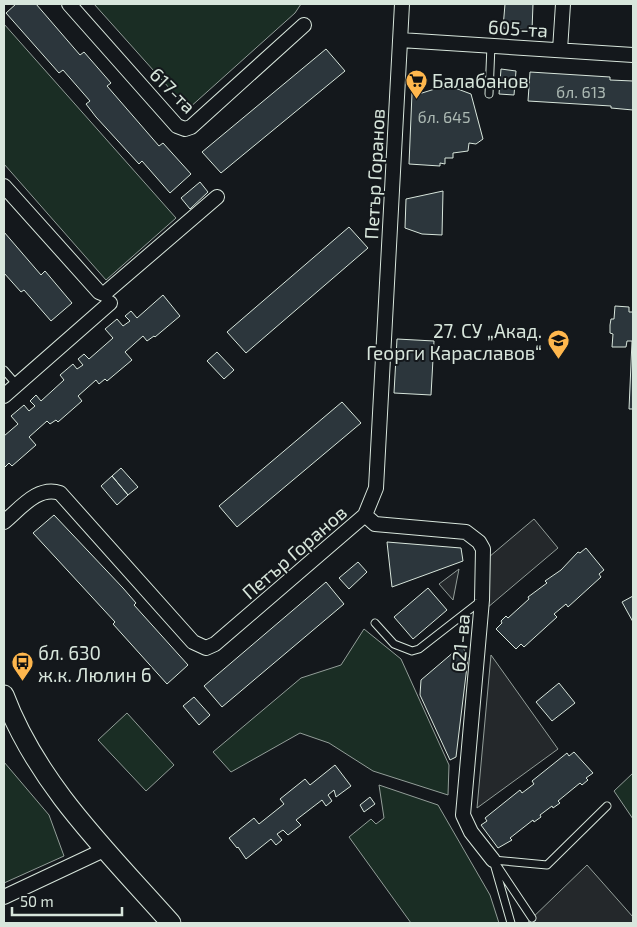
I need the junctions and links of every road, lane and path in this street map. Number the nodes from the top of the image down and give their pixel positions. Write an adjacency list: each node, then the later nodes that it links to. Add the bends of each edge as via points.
1 (69, 4): 4 (street, 617-та, via 182,129 191,127)
2 (402, 4): 5 (street, Петър Горанов)
3 (563, 4): 7 (street)
4 (304, 25)
5 (400, 40): 6 (street, 605-та); 16 (street, Петър Горанов, via 376,488)
6 (491, 45): 7 (street, 605-та); 9 (lane)
7 (560, 50): 8 (street, 605-та)
8 (633, 55)
9 (489, 94)
10 (4, 186): 11 (street, via 104,294)
11 (217, 197)
12 (110, 303): 14 (street)
13 (4, 370): 14 (lane)
14 (17, 385): 15 (street)
15 (4, 396)
16 (365, 516): 17 (street, Петър Горанов, via 215,644 206,648 193,642 60,493 42,492); 18 (street, 621-ва, via 375,524 466,532 474,536 483,549)
17 (4, 522)
18 (482, 600): 19 (lane, via 412,652 394,644); 23 (street, 621-ва, via 464,814 471,832)
19 (375, 623)
20 (4, 695): 22 (main road, via 14,723 33,758)
21 (607, 806): 23 (lane, via 547,865)
22 (106, 849): 24 (street); 26 (main road)
23 (493, 860): 25 (lane); 27 (lane)
24 (4, 897)
25 (532, 918)
26 (171, 923)
27 (512, 923)

